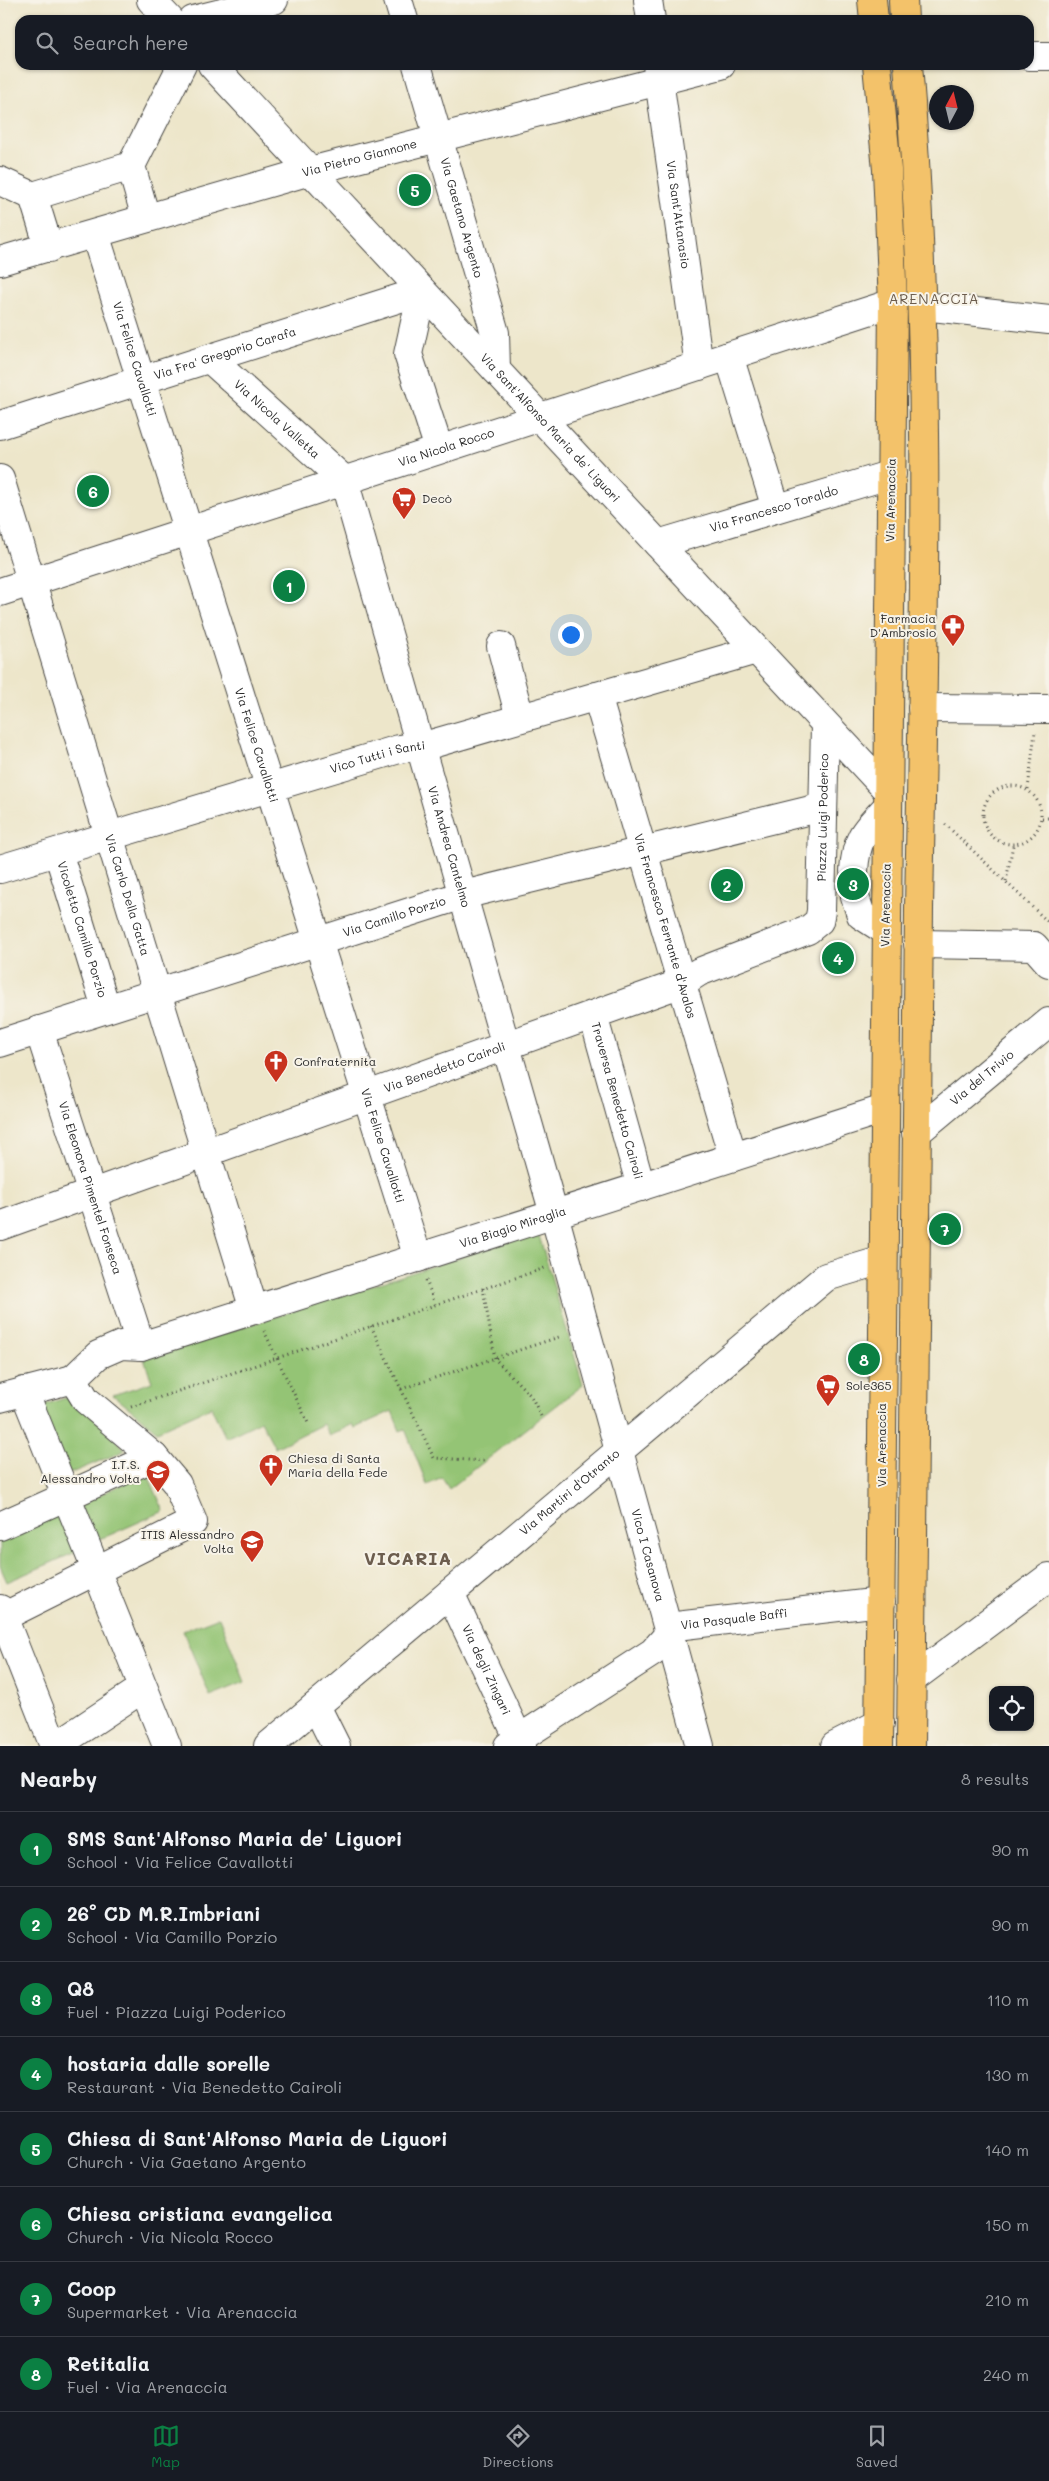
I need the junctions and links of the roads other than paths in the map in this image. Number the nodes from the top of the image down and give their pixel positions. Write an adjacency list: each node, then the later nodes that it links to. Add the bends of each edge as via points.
1 (151, 0): 7 (street)
2 (274, 0): 8 (street)
3 (398, 0): 9 (street)
4 (648, 0): 10 (street)
5 (872, 0): 11 (main road)
6 (903, 0): 12 (main road)
7 (165, 15)
8 (213, 15)
9 (402, 15)
10 (650, 15)
11 (874, 15)
12 (904, 15)
13 (1034, 56): 14 (street)
14 (1049, 56)
15 (179, 70): 23 (street)
16 (217, 70): 24 (street, Via Sant'Alfonso Maria de' Liguori)
17 (418, 70): 22 (street, Via Gaetano Argento)
18 (682, 70): 21 (street, Via Pietro Giannone)
19 (878, 70): 32 (main road, Via Arenaccia)
20 (908, 70): 33 (main road, via 918,174)
21 (658, 73): 22 (street, Via Pietro Giannone); 37 (street, Via Sant'Attanasio)
22 (438, 138): 24 (street, Via Pietro Giannone); 38 (street, Via Gaetano Argento, via 496,333)
23 (131, 166): 26 (street); 27 (street)
24 (310, 171): 27 (street, Via Pietro Giannone); 31 (street, Via Sant'Alfonso Maria de' Liguori)
25 (0, 181): 26 (street)
26 (34, 196): 29 (street)
27 (146, 218): 28 (street, Via Pietro Giannone)
28 (95, 234): 29 (street, Via Pietro Giannone); 39 (street, Via Felice Cavallotti)
29 (50, 248): 30 (street, Via Pietro Giannone)
30 (0, 261)
31 (422, 291): 35 (street, Via Fra' Gregorio Carafa); 38 (street, Via Sant'Alfonso Maria de' Liguori); 42 (street, via 408,354)
32 (893, 304): 36 (street, Via Nicola Rocco); 43 (main road, Via Arenaccia)
33 (923, 306): 34 (street); 54 (main road)
34 (1049, 320)
35 (210, 358): 39 (street, Via Fra' Gregorio Carafa); 45 (street, Via Nicola Valletta)
36 (731, 364): 37 (street, Via Nicola Rocco); 46 (street)
37 (699, 366): 40 (street, Via Nicola Rocco)
38 (496, 370): 40 (street, Via Sant'Alfonso Maria de' Liguori)
39 (142, 380): 41 (street, Via Fra' Gregorio Carafa); 47 (street, Via Felice Cavallotti)
40 (539, 417): 42 (street, Via Nicola Rocco); 48 (street, Via Sant'Alfonso Maria de' Liguori)
41 (0, 425)
42 (439, 449): 45 (street, Via Nicola Rocco)
43 (892, 474): 46 (street, Via Francesco Toraldo); 62 (main road, Via Arenaccia)
44 (0, 479): 49 (street, Via Carlo Della Gatta)
45 (344, 480): 47 (street, Via Nicola Rocco); 58 (street, Via Andrea Cantelmo)
46 (776, 508): 48 (street, Via Francesco Toraldo)
47 (189, 531): 49 (street, Via Nicola Rocco); 61 (street, Via Felice Cavallotti)
48 (658, 544): 52 (street, Via Sant'Alfonso Maria de' Liguori)
49 (30, 582): 50 (street, Via Nicola Rocco); 64 (street, Via Carlo Della Gatta)
50 (0, 592)
51 (501, 646): 55 (street)
52 (756, 650): 53 (street, Vico Tutti i Santi); 57 (street, Via Sant'Alfonso Maria de' Liguori)
53 (597, 696): 55 (street, Vico Tutti i Santi); 65 (street, Via Francesco Ferrante d'Avalos)
54 (922, 708): 56 (street); 72 (main road)
55 (520, 718): 58 (street, Vico Tutti i Santi)
56 (1042, 720)
57 (825, 725): 59 (street, Via Sant'Alfonso Maria de' Liguori); 60 (street, Piazza Luigi Poderico)
58 (420, 747): 61 (street, Vico Tutti i Santi, via 398,749); 68 (street, Via Andrea Cantelmo)
59 (856, 757): 60 (street); 62 (street, Via Sant'Alfonso Maria de' Liguori)
60 (824, 768): 63 (street, Piazza Luigi Poderico)
61 (270, 788): 64 (street, Vico Tutti i Santi); 71 (street, Via Felice Cavallotti)
62 (888, 799): 70 (main road, Via Arenaccia); 70 (street, via 855,850 854,884 861,915)
63 (823, 807): 65 (street, Via Camillo Porzio); 69 (street, Piazza Luigi Poderico)
64 (108, 836): 66 (street, Vico Tutti i Santi); 75 (street, Via Carlo Della Gatta)
65 (643, 851): 68 (street, Via Camillo Porzio); 74 (street, Via Francesco Ferrante d'Avalos)
66 (58, 852): 67 (street, Vico Tutti i Santi); 76 (street, Vicoletto Camillo Porzio)
67 (0, 869)
68 (463, 895): 71 (street, Via Camillo Porzio); 81 (street, Via Andrea Cantelmo)
69 (821, 911): 74 (street, Via Benedetto Cairoli, via 819,921 808,930 699,972)
70 (886, 931): 83 (main road, Via Arenaccia)
71 (318, 940): 75 (street, Via Camillo Porzio); 82 (street, Via Felice Cavallotti)
72 (918, 944): 73 (street); 84 (main road)
73 (1042, 954)
74 (682, 984): 77 (street, Via Benedetto Cairoli); 86 (street, Via Francesco Ferrante d'Avalos)
75 (156, 991): 76 (street, Via Camillo Porzio); 85 (street, Via Carlo Della Gatta)
76 (106, 1008): 79 (street, Via Camillo Porzio)
77 (593, 1015): 81 (street, Via Benedetto Cairoli); 87 (street, Traversa Benedetto Cairoli)
78 (1049, 1022): 84 (street, Via del Trivio)
79 (39, 1030): 80 (street, Via Camillo Porzio); 88 (street, Via Eleonora Pimentel Fonseca)
80 (0, 1042)
81 (506, 1046): 82 (street, Via Benedetto Cairoli); 89 (street, Via Andrea Cantelmo)
82 (367, 1096): 85 (street, Via Benedetto Cairoli); 91 (street, Via Felice Cavallotti)
83 (884, 1109): 86 (street, Via Biagio Miraglia); 92 (main road, Via Arenaccia)
84 (916, 1134): 108 (main road)
85 (206, 1153): 88 (street, Via Benedetto Cairoli); 93 (street, Via Carlo Della Gatta)
86 (734, 1157): 87 (street, Via Biagio Miraglia)
87 (641, 1187): 89 (street, Via Biagio Miraglia)
88 (92, 1194): 90 (street, Via Benedetto Cairoli); 94 (street, Via Eleonora Pimentel Fonseca)
89 (554, 1214): 91 (street, Via Biagio Miraglia); 97 (street, Via Andrea Cantelmo)
90 (0, 1226)
91 (418, 1258): 93 (street, Via Biagio Miraglia)
92 (883, 1260): 98 (street, Via Martiri d'Otranto, via 826,1277); 105 (main road, Via Arenaccia)
93 (254, 1310): 94 (street, Via Biagio Miraglia)
94 (141, 1346): 95 (street, Via Biagio Miraglia, via 121,1345 98,1355)
95 (74, 1379): 96 (street); 99 (street, via 86,1400)
96 (12, 1395): 100 (street)
97 (604, 1398): 98 (street, Vico I Casanova)
98 (618, 1452): 104 (street, Via Martiri d'Otranto); 107 (street, Vico I Casanova)
99 (154, 1457): 100 (street); 102 (street, via 177,1484 193,1522)
100 (66, 1497): 101 (street); 102 (street)
101 (0, 1526)
102 (95, 1571): 106 (street); 109 (street)
103 (1049, 1577): 108 (street)
104 (450, 1593): 110 (street, Via Martiri d'Otranto); 112 (street, Via degli Zingari)
105 (881, 1602): 107 (street, Via Pasquale Baffi); 111 (main road, Via Arenaccia)
106 (2, 1613): 113 (street)
107 (672, 1631): 112 (street, Via Pasquale Baffi, via 653,1652); 117 (street, Vico I Casanova)
108 (911, 1680): 119 (main road)
109 (143, 1688): 113 (street); 114 (street)
110 (316, 1706): 115 (street, Via Martiri d'Otranto); 116 (street)
111 (880, 1734): 118 (street)
112 (516, 1744)
113 (55, 1746)
114 (167, 1746)
115 (268, 1746)
116 (336, 1746)
117 (700, 1746)
118 (835, 1746)
119 (911, 1746)

